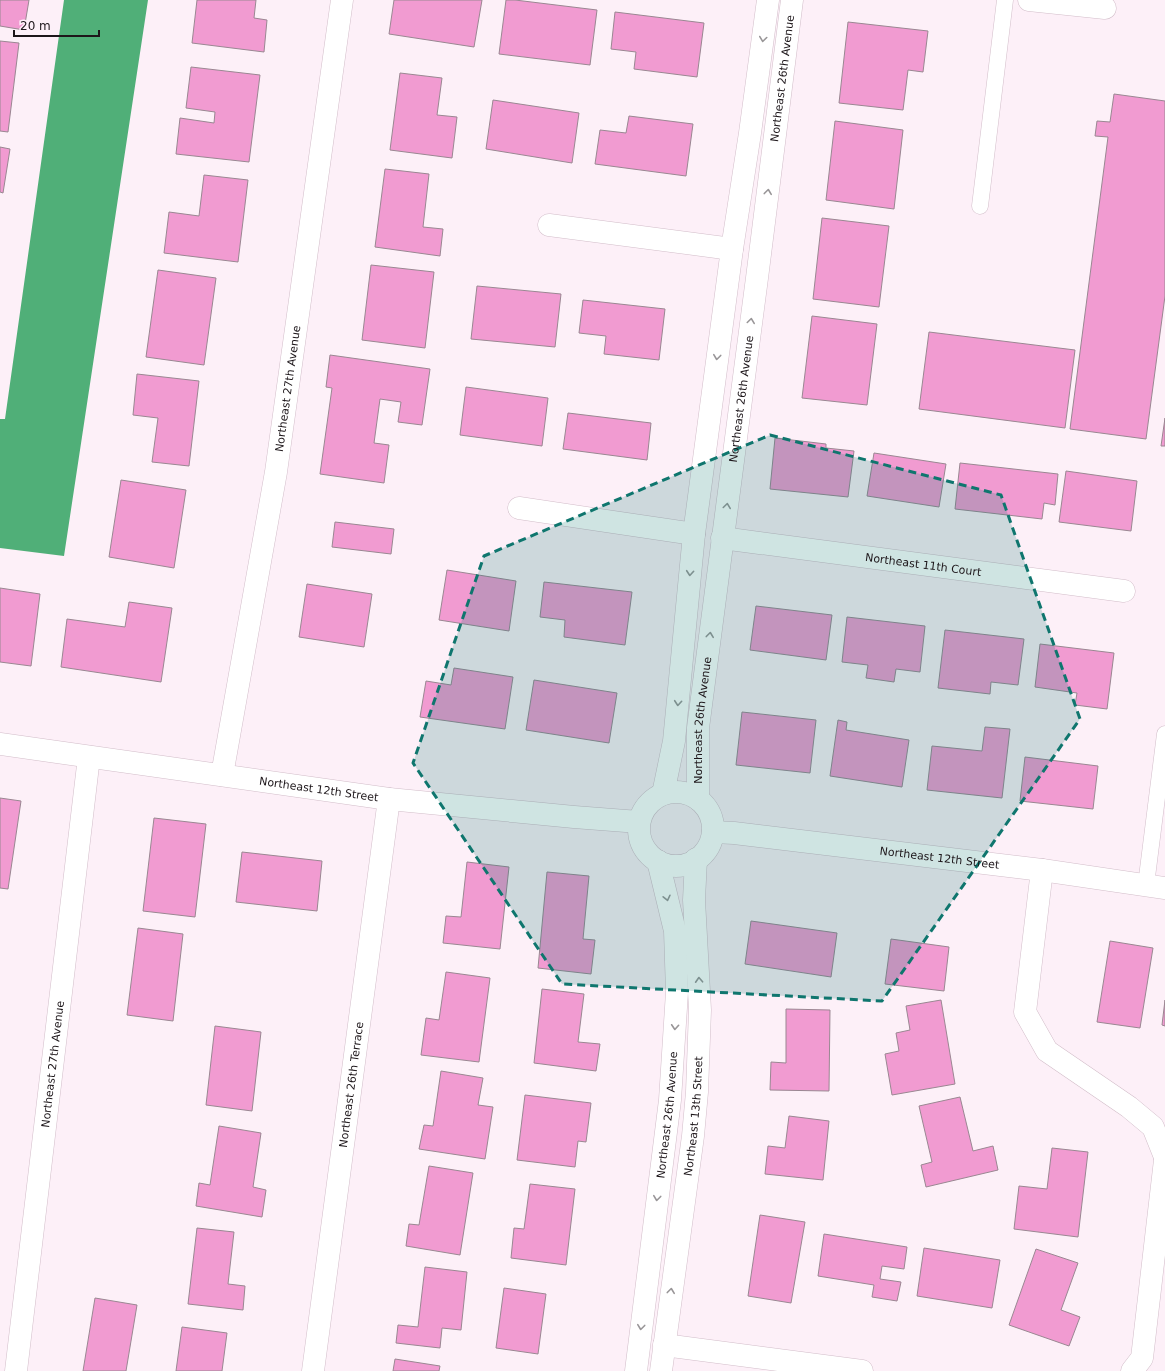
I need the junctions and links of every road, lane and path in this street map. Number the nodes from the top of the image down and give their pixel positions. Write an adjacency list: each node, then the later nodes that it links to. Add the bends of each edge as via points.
1 (342, 0): 17 (street, Northeast 27th Avenue, via 276,472)
2 (768, 0): 9 (street, one-way to 9)
3 (792, 0): 12 (street, Northeast 26th Avenue, one-way to 3)
4 (1005, 0): 7 (lane)
5 (1029, 0): 6 (street)
6 (1105, 8)
7 (980, 206)
8 (549, 225): 9 (street)
9 (732, 249): 11 (street, one-way to 11)
10 (518, 508): 11 (street)
11 (694, 534): 18 (street, one-way to 18, via 674,741)
12 (722, 538): 13 (street, Northeast 11th Court); 20 (street, Northeast 26th Avenue, one-way to 12, via 698,728)
13 (1124, 590)
14 (1165, 734): 26 (lane)
15 (0, 744): 16 (street, Northeast 12th Street)
16 (88, 757): 17 (street, Northeast 12th Street); 29 (street, Northeast 27th Avenue)
17 (222, 776): 19 (street, Northeast 12th Street)
18 (663, 794): 20 (street, via 675,792); 21 (street, via 652,800)
19 (390, 799): 21 (street, Northeast 12th Street); 30 (street, Northeast 26th Terrace)
20 (698, 799): 22 (street, via 712,819)
21 (639, 822): 24 (street, via 639,836 644,848)
22 (713, 832): 23 (street, via 709,845); 25 (street, Northeast 12th Street)
23 (696, 859): 24 (street, via 676,866); 28 (street, Northeast 13th Street, one-way to 23, via 697,1092 700,1010 694,900)
24 (658, 860): 31 (street, Northeast 26th Avenue, one-way to 31, via 675,931 677,992 670,1100)
25 (1042, 870): 26 (street, Northeast 12th Street); 27 (street, via 1025,1012 1047,1051 1129,1106 1153,1127)
26 (1156, 886)
27 (1165, 1158): 34 (street, via 1142,1358)
28 (664, 1345): 32 (street, Northeast 13th Street); 33 (street)
29 (16, 1371)
30 (313, 1371)
31 (636, 1371)
32 (661, 1371)
33 (862, 1371)
34 (1132, 1371)

